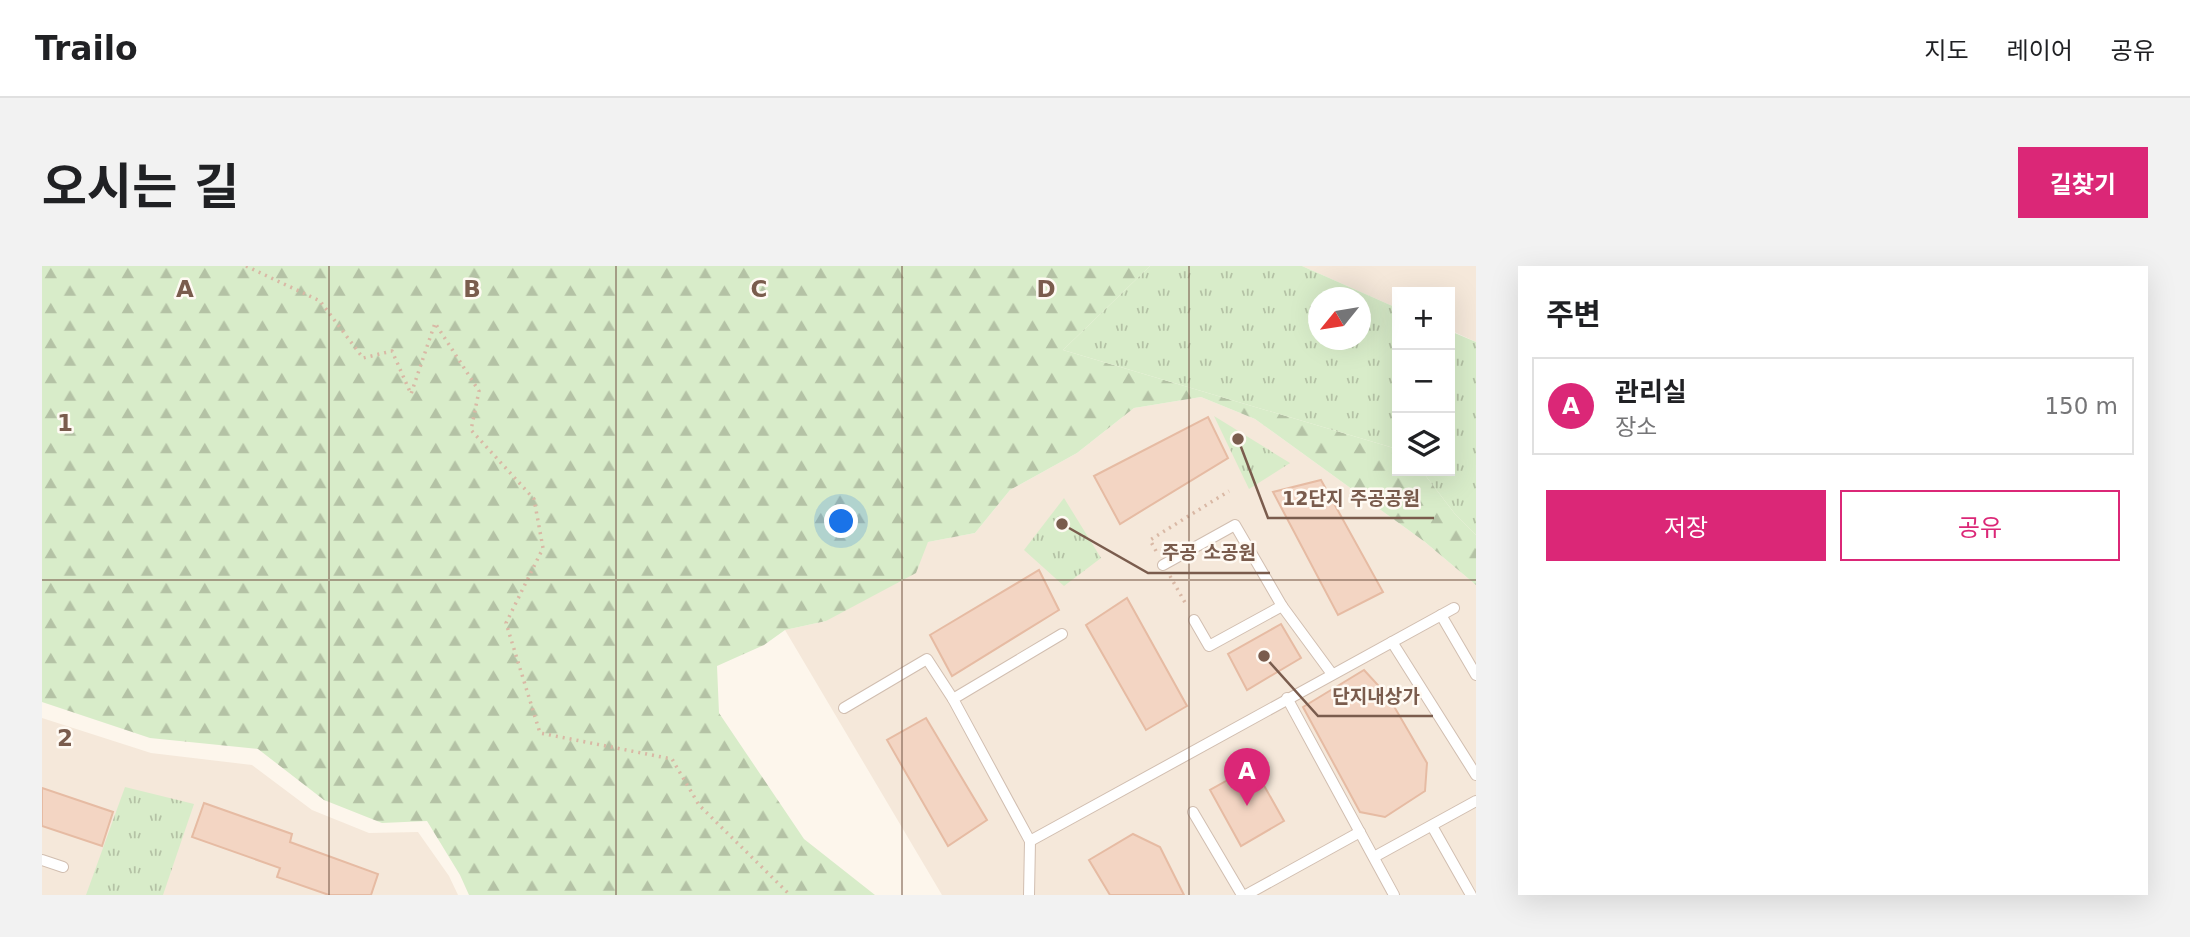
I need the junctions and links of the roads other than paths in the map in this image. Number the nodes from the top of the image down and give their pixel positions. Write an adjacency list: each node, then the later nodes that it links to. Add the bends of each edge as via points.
1 (1163, 565): 2 (lane, via 1235,525)
2 (1282, 606): 5 (lane, via 1209,646); 8 (lane)
3 (1454, 608): 4 (lane)
4 (1441, 615): 7 (lane); 9 (lane)
5 (1194, 620)
6 (1062, 634): 11 (lane)
7 (1392, 642): 8 (lane); 13 (lane)
8 (1332, 674): 10 (lane)
9 (1476, 675)
10 (1287, 698): 17 (lane); 18 (lane)
11 (953, 699): 12 (lane, via 927,659); 18 (lane)
12 (844, 708)
13 (1476, 775)
14 (1476, 802): 16 (lane)
15 (1193, 812): 23 (lane)
16 (1432, 826): 19 (lane); 25 (lane)
17 (1360, 832): 19 (lane); 23 (lane)
18 (1030, 841): 22 (lane)
19 (1374, 857): 24 (lane)
20 (42, 860): 21 (lane)
21 (63, 867)
22 (1029, 895)
23 (1244, 895)
24 (1394, 895)
25 (1471, 895)

